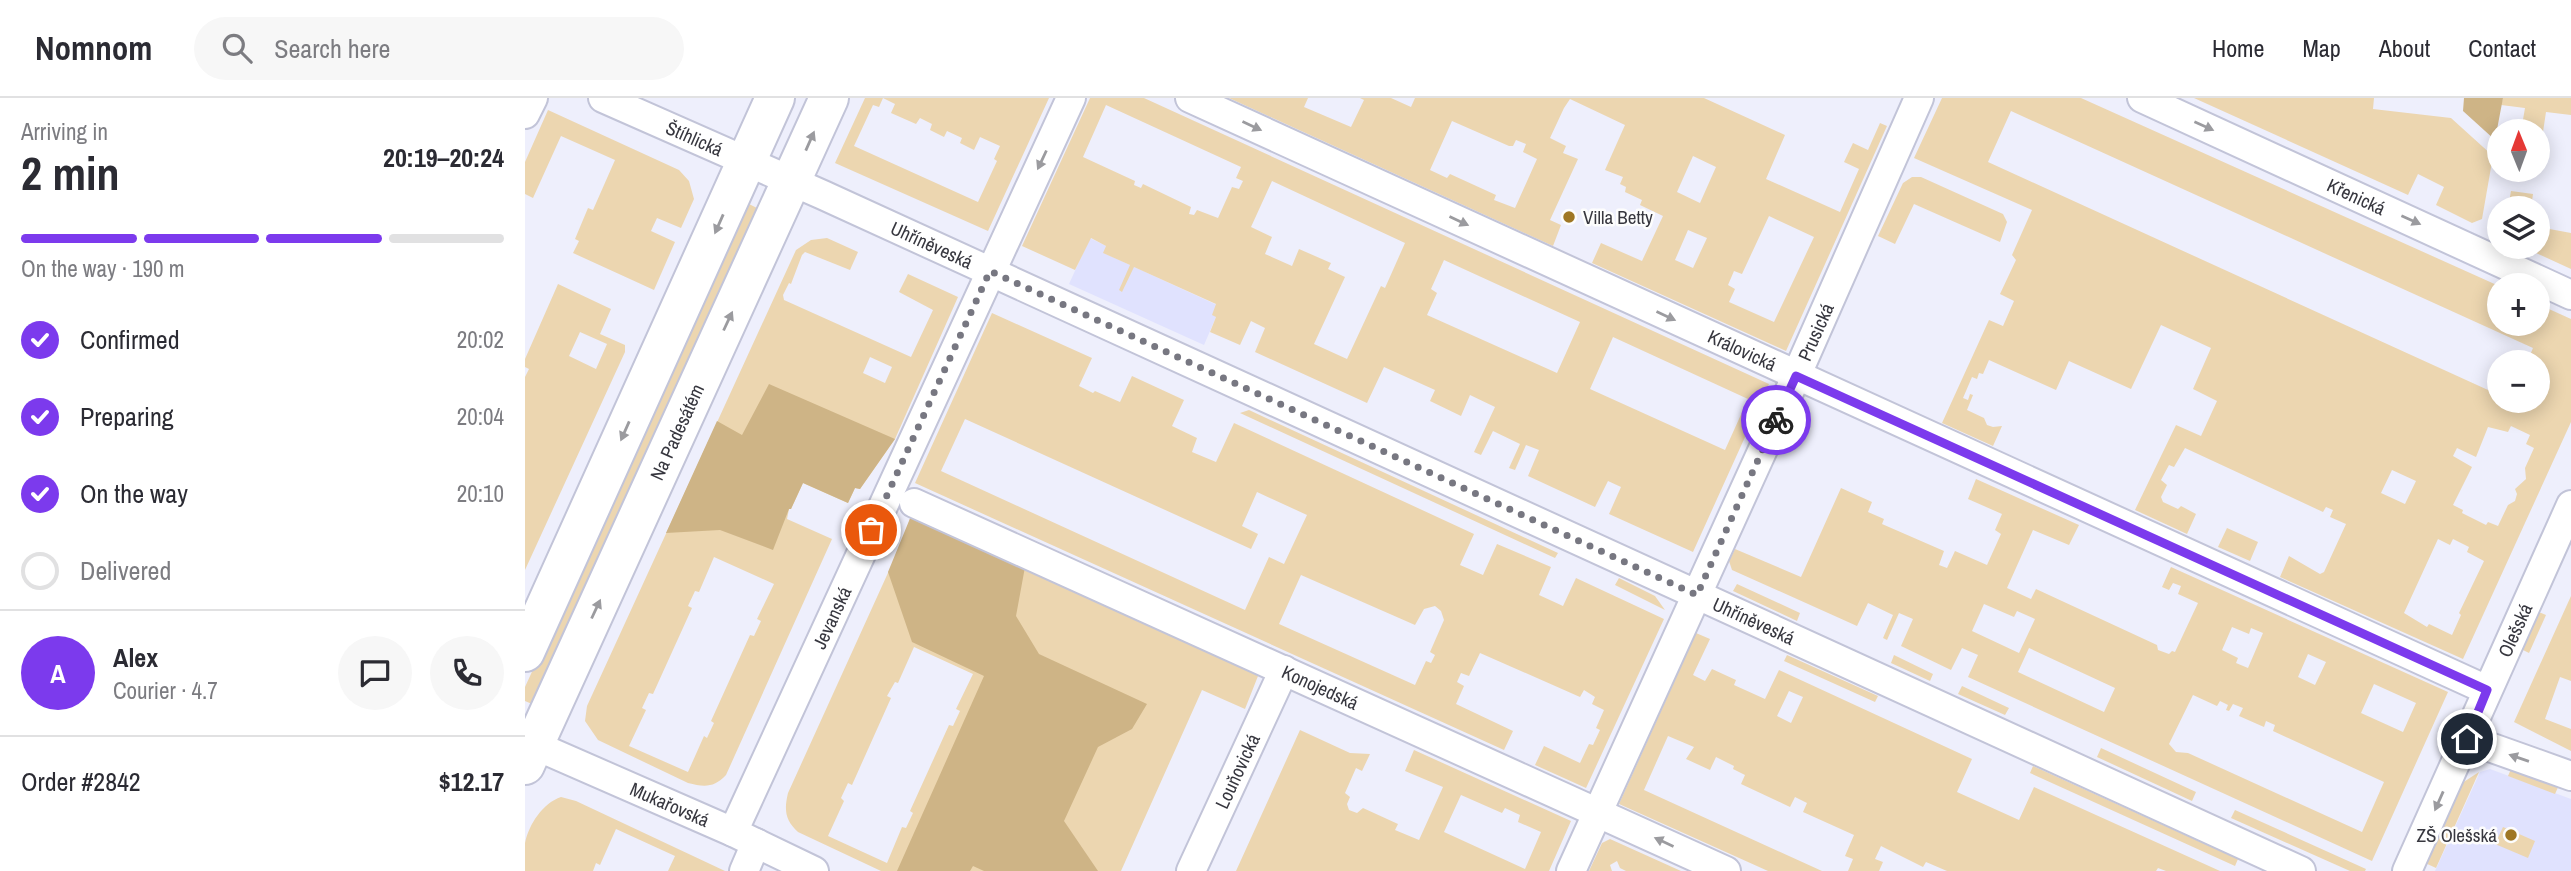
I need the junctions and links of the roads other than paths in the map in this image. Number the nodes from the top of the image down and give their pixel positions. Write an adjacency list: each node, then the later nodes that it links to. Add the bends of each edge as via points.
1 (533, 98): 9 (street)
2 (603, 98): 10 (street, Štíhlická)
3 (775, 98): 10 (main road)
4 (829, 98): 11 (main road, Na Padesátém, one-way to 4)
5 (1071, 98): 12 (street, Jevanská, one-way to 12)
6 (1190, 98): 14 (street, Královická, one-way to 14)
7 (1919, 98): 14 (street, Prusická)
8 (2142, 98): 13 (street, Křenická, one-way to 13)
9 (525, 114)
10 (747, 162): 11 (street, Uhříněveská); 18 (main road, one-way to 18)
11 (792, 181): 12 (street, Uhříněveská); 22 (main road, Na Padesátém, one-way to 11)
12 (990, 271): 17 (street, Uhříněveská); 25 (street, Jevanská)
13 (2571, 295)
14 (1796, 376): 17 (street, Prusická); 20 (street, Královická)
15 (913, 503): 19 (street, Konojedská)
16 (2571, 505): 20 (street, Olešská)
17 (1697, 595): 24 (street, Prusická); 31 (street, Uhříněveská)
18 (525, 652)
19 (1283, 670): 24 (street, Konojedská); 28 (street, Louňovická)
20 (2487, 690): 21 (street, Olešská)
21 (2467, 739): 23 (street, one-way to 21); 32 (street, Olešská, one-way to 32)
22 (528, 750): 25 (street, Mukařovská)
23 (2571, 776)
24 (1598, 813): 29 (street, Prusická); 30 (street, Konojedská, one-way to 24)
25 (745, 837): 26 (street); 27 (street, Mukařovská)
26 (744, 871)
27 (814, 871)
28 (1191, 871)
29 (1571, 871)
30 (1726, 871)
31 (2301, 871)
32 (2407, 871)

